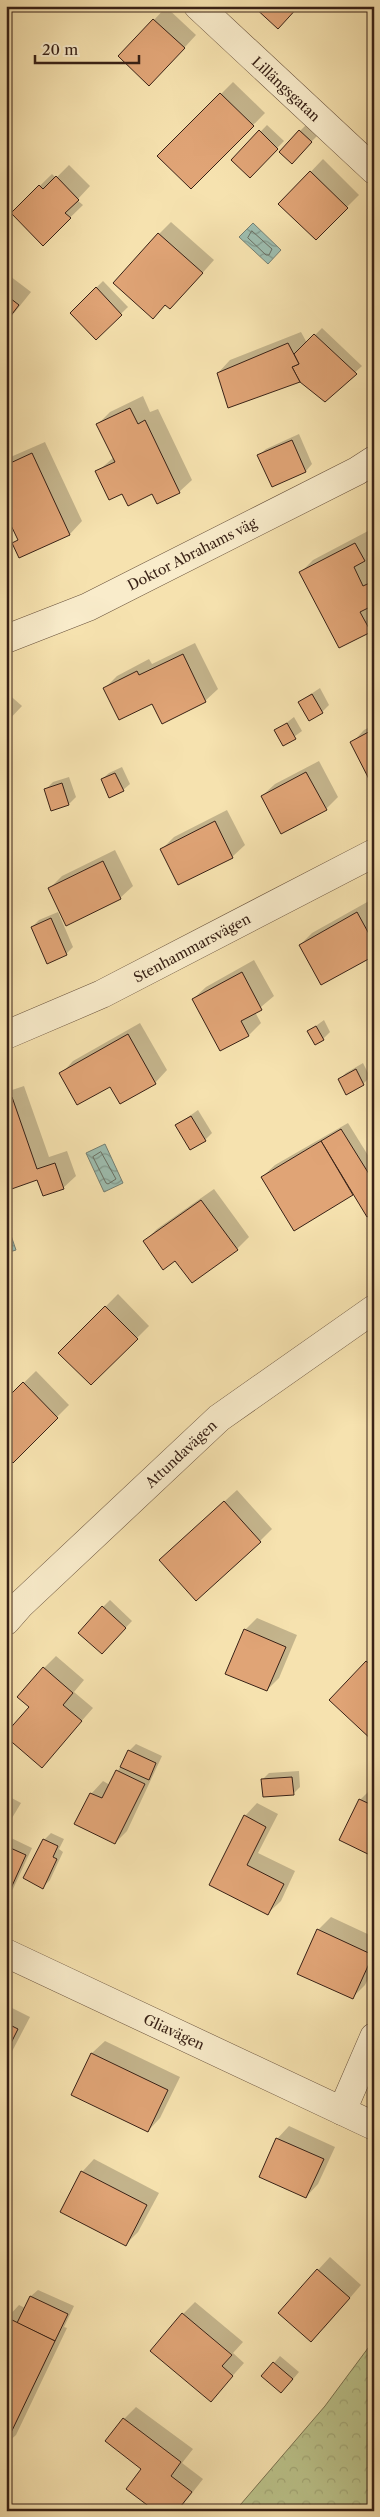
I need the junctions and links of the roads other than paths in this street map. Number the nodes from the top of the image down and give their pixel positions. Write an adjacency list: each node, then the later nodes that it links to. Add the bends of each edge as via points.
1 (198, 6): 2 (street, Lillängsgatan)
2 (374, 170)
3 (374, 460): 4 (street, Doktor Abrahams väg, via 88,608)
4 (6, 639)
5 (374, 853): 6 (street, Stenhammarsvägen, via 102,994)
6 (6, 1034)
7 (374, 1309): 8 (street, Attundavägen, via 219,1418)
8 (6, 1621)
9 (6, 1953): 11 (street, Gliavägen)
10 (374, 2037): 11 (street)
11 (342, 2111): 12 (street, Gliavägen)
12 (374, 2126)

